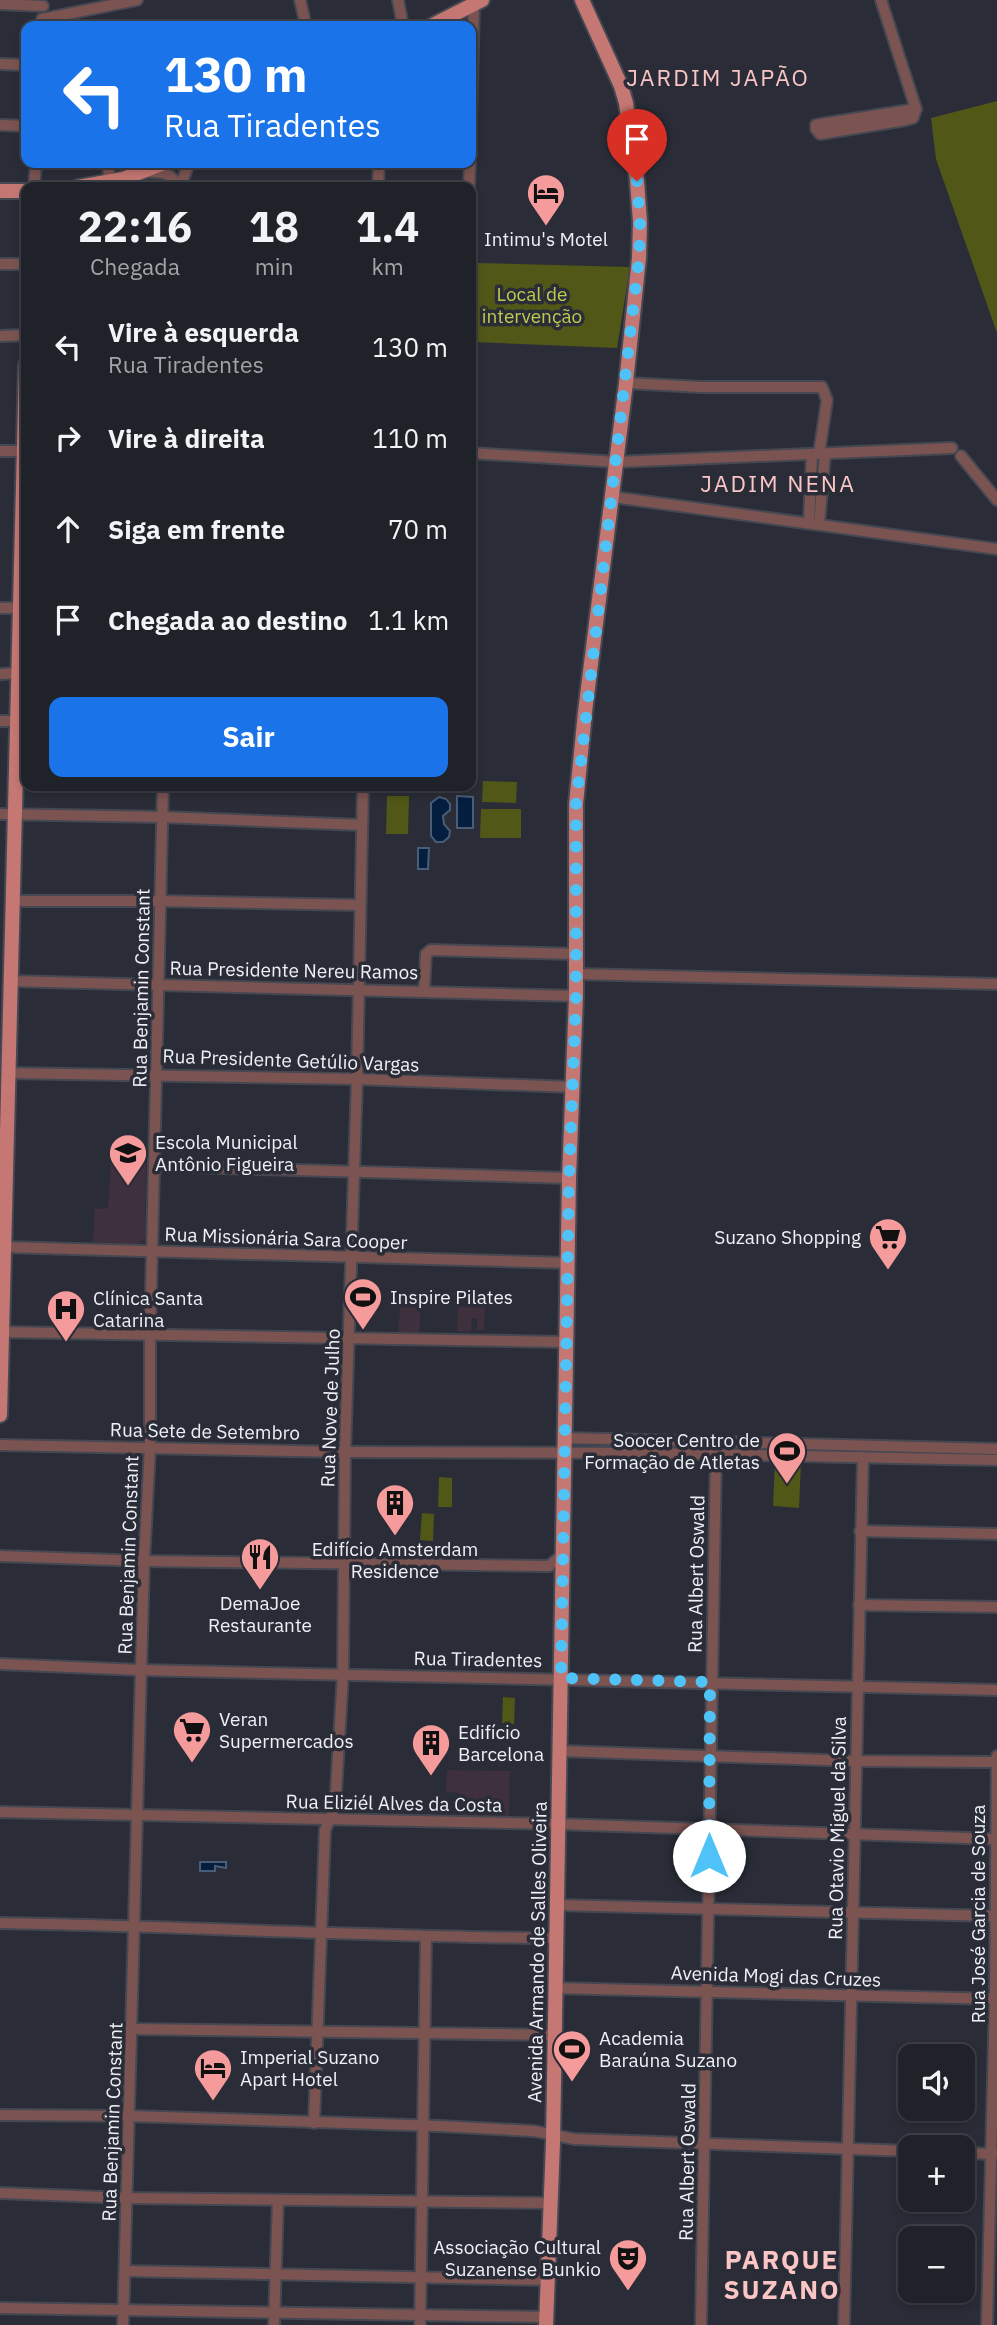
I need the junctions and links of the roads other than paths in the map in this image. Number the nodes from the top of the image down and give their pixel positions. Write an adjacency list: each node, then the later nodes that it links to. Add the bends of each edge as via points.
1 (137, 0): 10 (street)
2 (300, 0): 11 (street)
3 (398, 0): 12 (street)
4 (582, 0): 30 (main road, Avenida Armando de Salles Oliveira, via 621,86 637,181 639,258)
5 (881, 0): 17 (street)
6 (478, 2): 13 (main road); 14 (street)
7 (44, 3): 8 (street); 9 (street)
8 (0, 4)
9 (43, 21)
10 (47, 21)
11 (305, 21)
12 (402, 21)
13 (441, 21)
14 (476, 35)
15 (0, 64): 16 (street)
16 (21, 65)
17 (916, 109): 17 (street, via 821,124 816,128 822,134 906,120 913,118)
18 (0, 125): 19 (street)
19 (21, 127)
20 (151, 168): 21 (main road)
21 (136, 174): 22 (main road); 23 (street, via 167,173)
22 (116, 182)
23 (176, 182)
24 (0, 191): 25 (main road)
25 (21, 191)
26 (0, 264): 27 (street)
27 (21, 264)
28 (0, 335): 29 (street)
29 (21, 335)
30 (626, 383): 34 (street, via 822,387 827,400); 35 (main road, Avenida Armando de Salles Oliveira)
31 (21, 443): 32 (street)
32 (0, 451)
33 (476, 453): 35 (street)
34 (819, 454): 35 (street); 37 (street, via 957,452); 38 (street)
35 (617, 462): 36 (main road, Avenida Armando de Salles Oliveira)
36 (613, 498): 38 (street); 55 (main road, Avenida Armando de Salles Oliveira, via 578,778)
37 (997, 500)
38 (814, 524): 39 (street)
39 (997, 549)
40 (21, 575): 42 (main road)
41 (0, 608): 42 (street)
42 (20, 608): 43 (main road)
43 (18, 673): 44 (street); 46 (main road)
44 (0, 674)
45 (0, 721): 46 (street)
46 (17, 721): 49 (main road)
47 (163, 791): 50 (street, Rua Benjamin Constant)
48 (363, 791): 51 (street, Rua Nove de Julho)
49 (7, 814): 50 (street); 52 (main road)
50 (162, 817): 51 (street); 53 (street, Rua Benjamin Constant)
51 (362, 825): 54 (street, Rua Nove de Julho)
52 (12, 901): 53 (street); 57 (main road)
53 (160, 901): 54 (street); 59 (street, Rua Benjamin Constant)
54 (360, 905): 60 (street, Rua Nove de Julho)
55 (576, 954): 56 (main road, Avenida Armando de Salles Oliveira); 61 (street, via 430,950)
56 (576, 974): 58 (street); 62 (main road, Avenida Armando de Salles Oliveira)
57 (10, 981): 59 (street, Rua Presidente Nereu Ramos); 63 (main road)
58 (997, 984)
59 (158, 985): 60 (street, Rua Presidente Nereu Ramos); 65 (street, Rua Benjamin Constant)
60 (358, 990): 61 (street, Rua Presidente Nereu Ramos); 66 (street, Rua Nove de Julho)
61 (424, 991): 62 (street, Rua Presidente Nereu Ramos)
62 (576, 996): 67 (main road, Avenida Armando de Salles Oliveira)
63 (5, 1011): 64 (main road)
64 (8, 1073): 65 (street, Rua Presidente Getúlio Vargas); 71 (main road)
65 (157, 1074): 66 (street, Rua Presidente Getúlio Vargas); 68 (street, Rua Benjamin Constant)
66 (357, 1079): 67 (street, Rua Presidente Getúlio Vargas); 69 (street, Rua Nove de Julho)
67 (572, 1087): 70 (main road, Avenida Armando de Salles Oliveira)
68 (155, 1166): 69 (street); 73 (street, Rua Benjamin Constant)
69 (354, 1172): 70 (street); 74 (street, Rua Nove de Julho)
70 (569, 1178): 75 (main road, Avenida Armando de Salles Oliveira)
71 (2, 1214): 72 (main road)
72 (4, 1247): 73 (street, Rua Missionária Sara Cooper); 76 (main road)
73 (152, 1251): 74 (street, Rua Missionária Sara Cooper); 77 (street, Rua Benjamin Constant)
74 (352, 1258): 75 (street, Rua Missionária Sara Cooper); 78 (street, Rua Nove de Julho)
75 (568, 1263): 79 (main road, Avenida Armando de Salles Oliveira)
76 (2, 1332): 77 (street); 80 (main road)
77 (150, 1336): 78 (street); 84 (street, Rua Benjamin Constant)
78 (349, 1339): 79 (street); 86 (street, Rua Nove de Julho)
79 (566, 1342): 82 (main road, Avenida Armando de Salles Oliveira)
80 (0, 1404): 81 (main road)
81 (0, 1415)
82 (565, 1438): 85 (street); 87 (main road, Avenida Armando de Salles Oliveira)
83 (0, 1445): 84 (street, Rua Sete de Setembro)
84 (150, 1447): 86 (street, Rua Sete de Setembro); 95 (street, Rua Benjamin Constant)
85 (997, 1449)
86 (345, 1452): 87 (street, Rua Sete de Setembro); 96 (street, Rua Nove de Julho)
87 (565, 1454): 88 (street, Rua Sete de Setembro); 93 (main road, Avenida Armando de Salles Oliveira)
88 (716, 1454): 89 (street, Rua Sete de Setembro); 105 (street, Rua Albert Oswald)
89 (863, 1457): 90 (street, Rua Sete de Setembro); 91 (street, Rua Otavio Miguel da Silva)
90 (997, 1460)
91 (860, 1531): 92 (street); 99 (street, Rua Otavio Miguel da Silva)
92 (997, 1534)
93 (564, 1554): 97 (street); 98 (main road, Avenida Armando de Salles Oliveira)
94 (0, 1556): 95 (street)
95 (144, 1561): 96 (street); 102 (street, Rua Benjamin Constant)
96 (345, 1563): 97 (street); 103 (street, Rua Nove de Julho)
97 (549, 1566): 98 (street)
98 (563, 1581): 104 (main road, Avenida Armando de Salles Oliveira)
99 (859, 1605): 100 (street); 106 (street, Rua Otavio Miguel da Silva)
100 (997, 1607)
101 (0, 1664): 102 (street, Rua Tiradentes)
102 (141, 1670): 103 (street, Rua Tiradentes); 114 (street, Rua Benjamin Constant)
103 (343, 1673): 104 (street, Rua Tiradentes); 115 (street, Rua Nove de Julho, via 336,1792)
104 (561, 1678): 105 (street, Rua Tiradentes); 108 (main road, Avenida Armando de Salles Oliveira)
105 (710, 1682): 106 (street, Rua Tiradentes); 109 (street, Rua Albert Oswald)
106 (857, 1686): 107 (street, Rua Tiradentes); 111 (street, Rua Otavio Miguel da Silva)
107 (997, 1690)
108 (560, 1751): 109 (street); 116 (main road, Avenida Armando de Salles Oliveira)
109 (710, 1756): 111 (street); 117 (street, Rua Albert Oswald)
110 (997, 1756): 112 (street, Rua José Garcia de Souza)
111 (855, 1761): 112 (street); 118 (street, Rua Otavio Miguel da Silva)
112 (997, 1762): 119 (street, Rua José Garcia de Souza)
113 (0, 1812): 114 (street, Rua Eliziél Alves da Costa)
114 (139, 1814): 115 (street, Rua Eliziél Alves da Costa); 125 (street, Rua Benjamin Constant)
115 (329, 1820): 116 (street, Rua Eliziél Alves da Costa); 126 (street, Rua Nove de Julho)
116 (558, 1824): 117 (street, Rua Eliziél Alves da Costa); 120 (main road, Avenida Armando de Salles Oliveira)
117 (709, 1829): 118 (street, Rua Eliziél Alves da Costa); 121 (street, Rua Albert Oswald)
118 (854, 1835): 119 (street, Rua Eliziél Alves da Costa); 122 (street, Rua Otavio Miguel da Silva)
119 (996, 1839): 123 (street, Rua José Garcia de Souza)
120 (557, 1905): 121 (street); 128 (main road, Avenida Armando de Salles Oliveira)
121 (709, 1910): 122 (street); 130 (street, Rua Albert Oswald)
122 (853, 1913): 123 (street); 131 (street, Rua Otavio Miguel da Silva)
123 (995, 1916): 132 (street, Rua José Garcia de Souza)
124 (0, 1923): 125 (street)
125 (134, 1925): 126 (street); 133 (street, Rua Benjamin Constant)
126 (322, 1932): 127 (street); 134 (street, Rua Nove de Julho)
127 (426, 1938): 128 (street); 135 (street)
128 (556, 1938): 129 (main road, Avenida Armando de Salles Oliveira)
129 (555, 1988): 130 (street, Avenida Mogi das Cruzes); 136 (main road, Avenida Armando de Salles Oliveira)
130 (708, 1991): 131 (street, Avenida Mogi das Cruzes); 142 (street, Rua Albert Oswald)
131 (852, 1995): 132 (street, Avenida Mogi das Cruzes); 143 (street, Rua Otavio Miguel da Silva)
132 (996, 1999): 146 (street, Rua José Garcia de Souza)
133 (132, 2029): 134 (street); 138 (street, Rua Benjamin Constant)
134 (319, 2032): 135 (street); 139 (street, Rua Nove de Julho)
135 (425, 2034): 136 (street); 140 (street)
136 (554, 2035): 141 (main road, Avenida Armando de Salles Oliveira)
137 (0, 2115): 138 (street)
138 (129, 2116): 139 (street); 148 (street, Rua Benjamin Constant)
139 (314, 2123): 140 (street)
140 (424, 2125): 141 (street); 150 (street)
141 (553, 2135): 142 (street); 151 (main road, Avenida Armando de Salles Oliveira)
142 (705, 2143): 143 (street); 162 (street, Rua Albert Oswald)
143 (849, 2149): 144 (street); 163 (street, Rua Otavio Miguel da Silva)
144 (898, 2151)
145 (975, 2153): 146 (street)
146 (994, 2154): 164 (street, Rua José Garcia de Souza)
147 (0, 2193): 148 (street)
148 (127, 2198): 149 (street); 152 (street, Rua Benjamin Constant)
149 (278, 2200): 150 (street); 153 (street)
150 (423, 2202): 151 (street); 154 (street)
151 (550, 2203): 155 (main road, Avenida Armando de Salles Oliveira)
152 (126, 2271): 153 (street); 157 (street, Rua Benjamin Constant)
153 (275, 2274): 154 (street); 158 (street)
154 (421, 2277): 155 (street); 159 (street)
155 (548, 2280): 160 (main road, Avenida Armando de Salles Oliveira)
156 (0, 2308): 157 (street)
157 (124, 2309): 158 (street); 161 (street, Rua Benjamin Constant)
158 (274, 2319): 159 (street)
159 (420, 2321): 160 (street)
160 (547, 2321)
161 (123, 2325)
162 (701, 2325)
163 (844, 2325)
164 (987, 2325)

